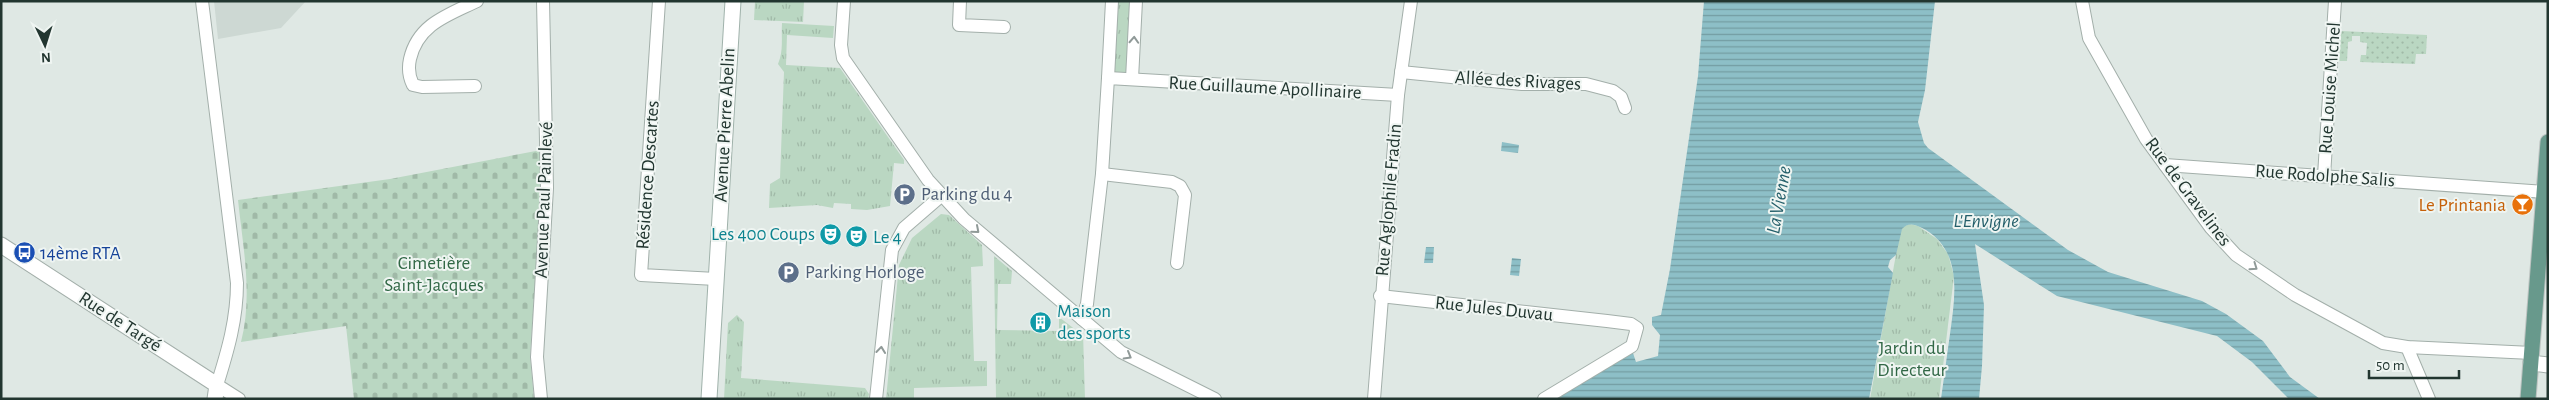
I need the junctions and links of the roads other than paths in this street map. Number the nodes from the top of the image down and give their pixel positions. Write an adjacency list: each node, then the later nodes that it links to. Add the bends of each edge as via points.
1 (202, 1): 34 (street, via 237,283 233,334)
2 (477, 1): 17 (street, via 424,30 413,46 409,78 413,85 422,87)
3 (544, 1): 36 (street, Avenue Paul Painlevé, via 547,188 537,357)
4 (659, 1): 28 (street, Résidence Descartes, via 641,274)
5 (732, 1): 28 (main road, Avenue Pierre Abelin)
6 (844, 1): 25 (street, via 841,52 847,65)
7 (960, 1): 13 (street, via 959,24)
8 (1112, 1): 15 (street)
9 (1136, 1): 16 (street, one-way to 9)
10 (1410, 1): 14 (street, Rue Aglophile Fradin)
11 (2082, 1): 21 (street, Rue de Gravelines, via 2089,38 2100,60)
12 (2335, 1): 23 (street, Rue Louise Michel)
13 (1004, 27)
14 (1401, 72): 18 (street, Rue Aglophile Fradin); 19 (street, Allée des Rivages, via 1522,84 1586,84 1613,91 1621,97)
15 (1108, 78): 16 (street, Rue Guillaume Apollinaire); 22 (street)
16 (1132, 79): 18 (street, Rue Guillaume Apollinaire)
17 (476, 86)
18 (1398, 96): 29 (street, Rue Aglophile Fradin)
19 (1624, 108)
20 (2548, 142): 24 (main road)
21 (2165, 165): 23 (street, Rue Rodolphe Salis); 31 (street, Rue de Gravelines, one-way to 31, via 2210,228 2236,255 2295,295 2366,335 2383,343)
22 (1102, 174): 27 (street, via 1172,182 1180,186 1185,196); 30 (street, via 1087,304)
23 (2324, 176): 24 (street, Rue Rodolphe Salis)
24 (2544, 192): 32 (main road)
25 (941, 196): 30 (street, one-way to 30, via 988,241); 38 (street, one-way to 25, via 892,250 904,228)
26 (1, 245): 34 (main road, Rue de Targé)
27 (1177, 263)
28 (716, 279): 37 (main road, Avenue Pierre Abelin)
29 (1380, 296): 40 (street, Rue Aglophile Fradin); 41 (street, Rue Jules Duvau, via 1632,324 1637,328 1632,346)
30 (1082, 319): 39 (street, one-way to 39, via 1128,356)
31 (2407, 347): 32 (street, Rue de Gravelines); 42 (street)
32 (2531, 358): 33 (main road); 43 (main road)
33 (2548, 365)
34 (216, 392): 35 (street, Rue de Targé)
35 (239, 399)
36 (541, 399)
37 (708, 399)
38 (876, 399)
39 (1215, 399)
40 (1374, 399)
41 (1544, 399)
42 (2429, 399)
43 (2528, 399)

